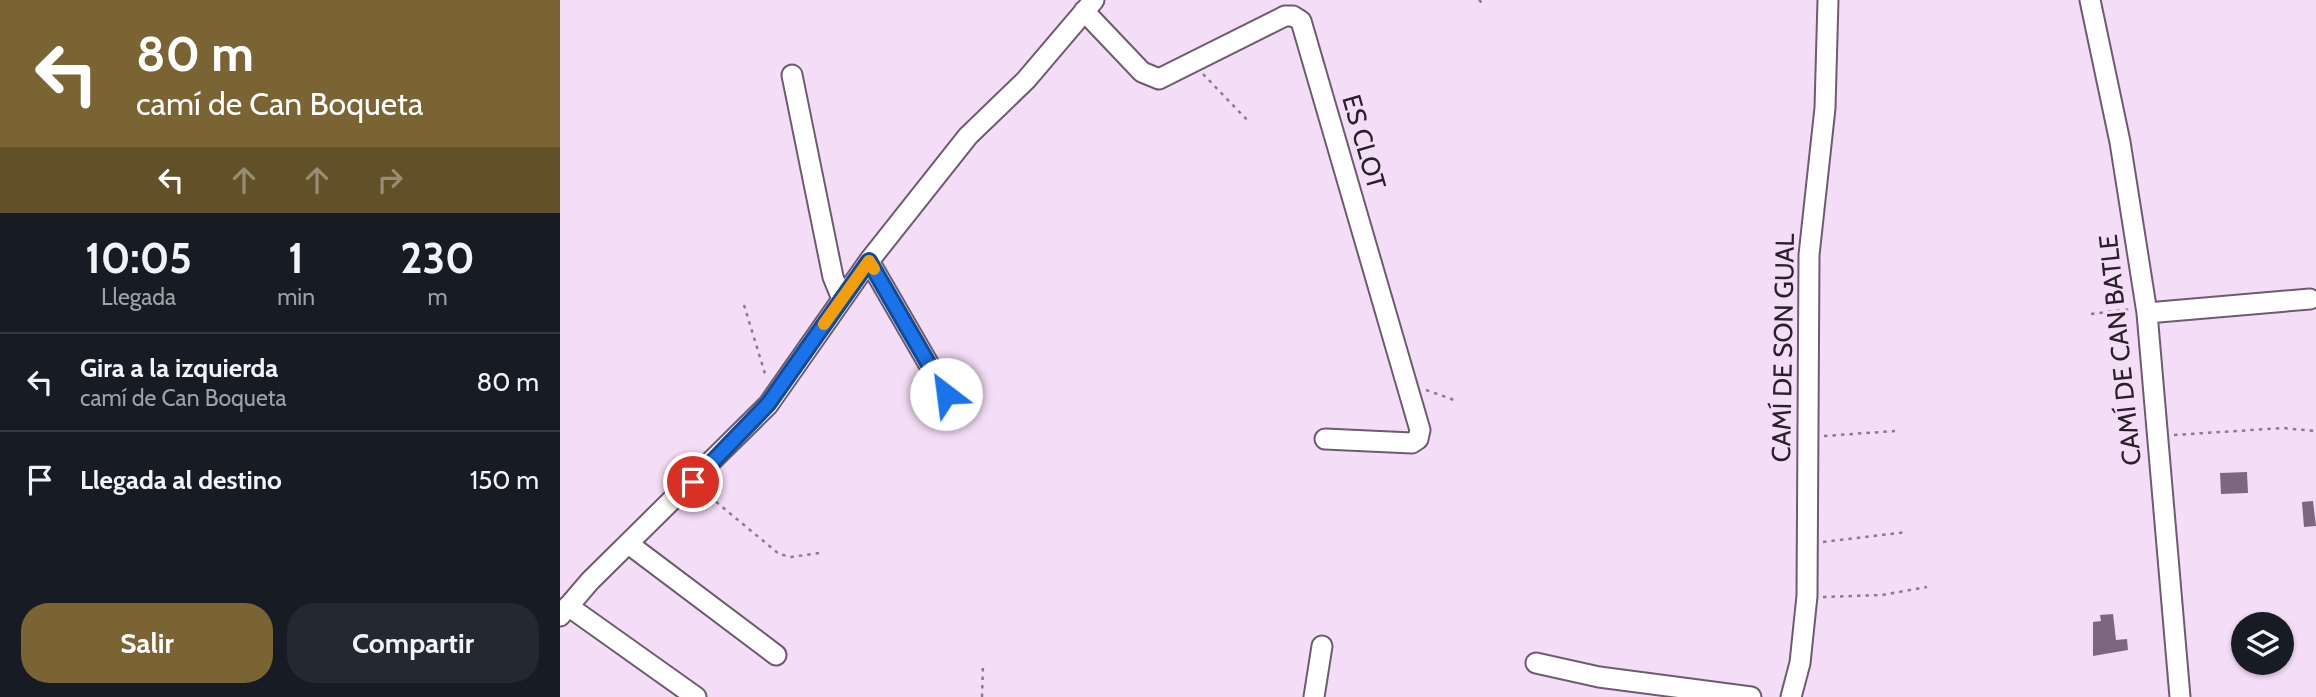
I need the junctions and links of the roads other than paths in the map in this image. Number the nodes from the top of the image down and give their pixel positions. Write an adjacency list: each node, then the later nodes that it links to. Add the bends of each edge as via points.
1 (1828, 0): 19 (street, CAMÍ DE SON GUAL, via 1825,108 1809,255 1807,596 1800,663)
2 (2090, 0): 8 (street, CAMÍ DE CAN BATLE, via 2120,142)
3 (1089, 6): 5 (street, via 1026,80 968,136); 10 (street, ES CLOT, via 1146,75 1163,78 1285,16 1298,18 1303,25 1420,430 1412,443)
4 (792, 75): 6 (street, via 833,277)
5 (869, 261): 6 (street); 9 (street)
6 (842, 299): 11 (street, via 768,404)
7 (2310, 299): 8 (street)
8 (2146, 311): 20 (street, CAMÍ DE CAN BATLE)
9 (946, 394)
10 (1325, 439)
11 (629, 545): 12 (street); 14 (street)
12 (564, 611): 16 (street)
13 (1322, 646): 17 (street)
14 (776, 655)
15 (1536, 663): 18 (street, via 1599,677)
16 (696, 697)
17 (1314, 697)
18 (1751, 697)
19 (1791, 697)
20 (2180, 697)

